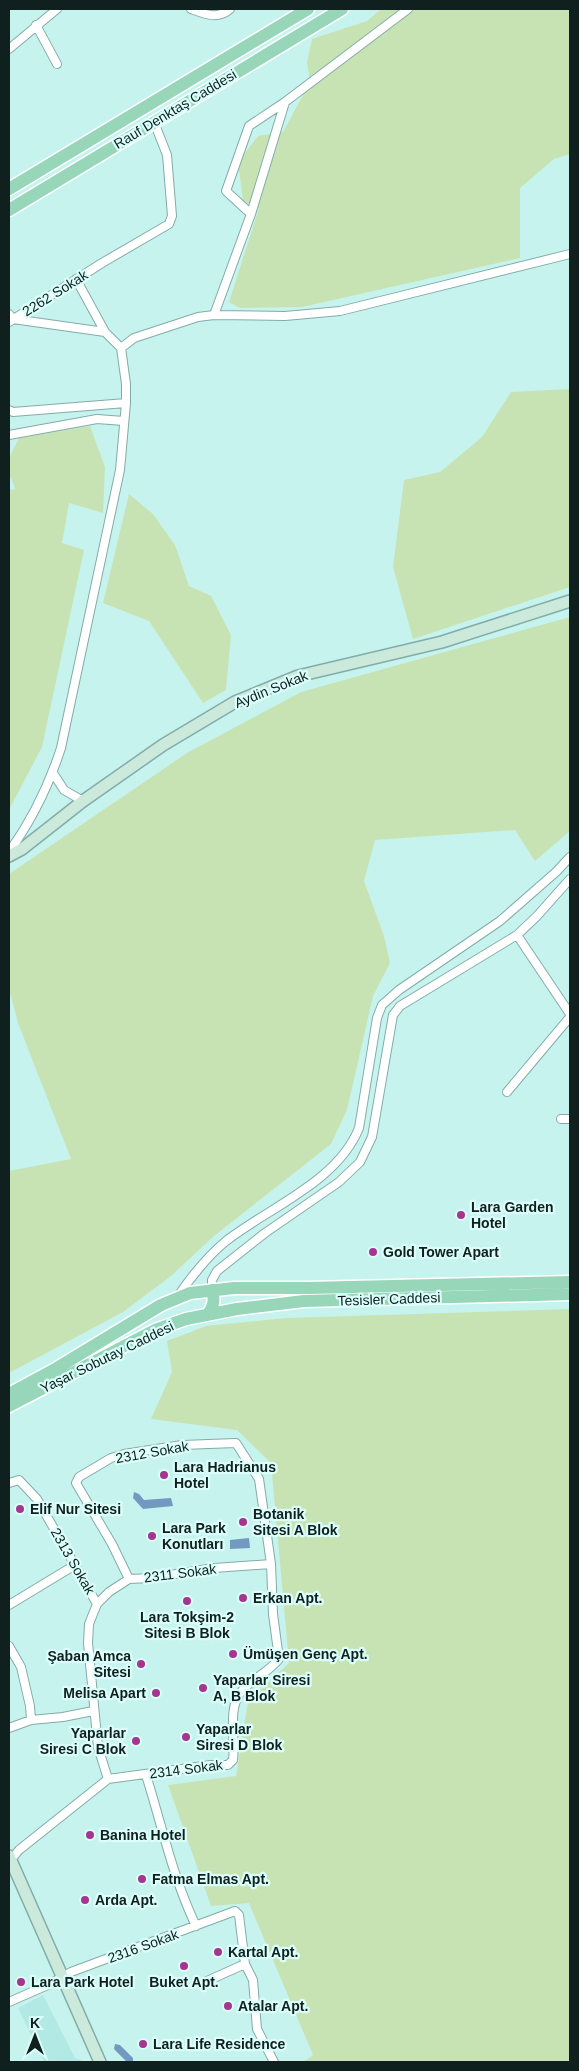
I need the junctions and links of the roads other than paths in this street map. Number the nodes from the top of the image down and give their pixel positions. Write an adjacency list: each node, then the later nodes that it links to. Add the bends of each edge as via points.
1 (57, 9): 7 (street)
2 (191, 9): 3 (street, via 209,16 224,14)
3 (230, 9)
4 (308, 9): 12 (main road, Rauf Denktaş Caddesi)
5 (342, 9): 11 (main road, Rauf Denktaş Caddesi)
6 (408, 9): 10 (street)
7 (36, 25): 8 (street); 9 (street)
8 (9, 48)
9 (57, 64)
10 (285, 102): 14 (street); 14 (street, via 249,126 226,191)
11 (157, 120): 13 (main road, Rauf Denktaş Caddesi); 16 (street, 2262 Sokak, via 156,127 167,154 172,216 169,224)
12 (9, 189)
13 (9, 210)
14 (251, 214): 17 (street)
15 (570, 254): 17 (street, via 340,311 285,316)
16 (76, 279): 18 (street, 2262 Sokak); 19 (street)
17 (214, 315): 20 (street, via 134,338)
18 (10, 319): 19 (street)
19 (105, 332): 20 (street)
20 (121, 348): 21 (street)
21 (126, 403): 22 (street); 23 (street)
22 (9, 410)
23 (124, 421): 24 (street, via 98,419); 26 (street, via 120,470 62,748)
24 (9, 435)
25 (570, 601): 27 (street, Aydin Sokak, via 442,642 298,676 235,702 164,745)
26 (53, 774): 27 (street, via 64,790); 28 (street)
27 (83, 801): 29 (street, Aydin Sokak)
28 (9, 852)
29 (9, 856)
30 (570, 857): 40 (street, via 500,921 382,1005 377,1018 359,1128 353,1143 321,1175 226,1242)
31 (570, 879): 32 (street)
32 (516, 935): 33 (street); 38 (street, via 400,1006 393,1015 372,1137 360,1162 339,1182 266,1232 217,1271 212,1280)
33 (570, 1015): 34 (street)
34 (507, 1092)
35 (570, 1119): 36 (street)
36 (560, 1120)
37 (570, 1282): 38 (main road)
38 (212, 1290): 40 (main road); 41 (main road, via 212,1308)
39 (570, 1294): 41 (main road, Tesisler Caddesi, via 304,1301)
40 (178, 1296): 42 (main road, via 178,1312); 43 (main road)
41 (208, 1314): 42 (main road, Yaşar Sobutay Caddesi)
42 (186, 1319): 44 (main road, Yaşar Sobutay Caddesi, via 155,1330)
43 (9, 1394)
44 (9, 1406)
45 (9, 1483): 47 (street, 2313 Sokak, via 19,1480 37,1499)
46 (271, 1564): 48 (street, 2311 Sokak); 48 (street, 2312 Sokak, via 259,1479 236,1443 182,1445 111,1458 79,1477 76,1483); 55 (street, 2314 Sokak, via 279,1659 241,1691 234,1703 233,1760 228,1765)
47 (75, 1565): 49 (street, 2313 Sokak); 50 (street)
48 (129, 1579): 49 (street, 2311 Sokak)
49 (97, 1604): 52 (street, 2313 Sokak, via 88,1624)
50 (9, 1605)
51 (9, 1646): 53 (street, via 21,1667)
52 (94, 1710): 53 (street); 56 (street, 2313 Sokak, via 98,1747)
53 (31, 1720): 54 (street)
54 (9, 1728)
55 (146, 1775): 56 (street, 2314 Sokak); 58 (street, via 184,1902)
56 (108, 1779): 57 (street)
57 (10, 1859): 60 (street)
58 (196, 1926): 59 (street, 2316 Sokak, via 235,1911 240,1916); 60 (street, 2316 Sokak)
59 (245, 1964): 61 (street); 64 (street, via 253,1980 257,2028)
60 (62, 1978): 62 (street, 2316 Sokak); 63 (street)
61 (207, 1981)
62 (9, 2002)
63 (100, 2062)
64 (274, 2062)

